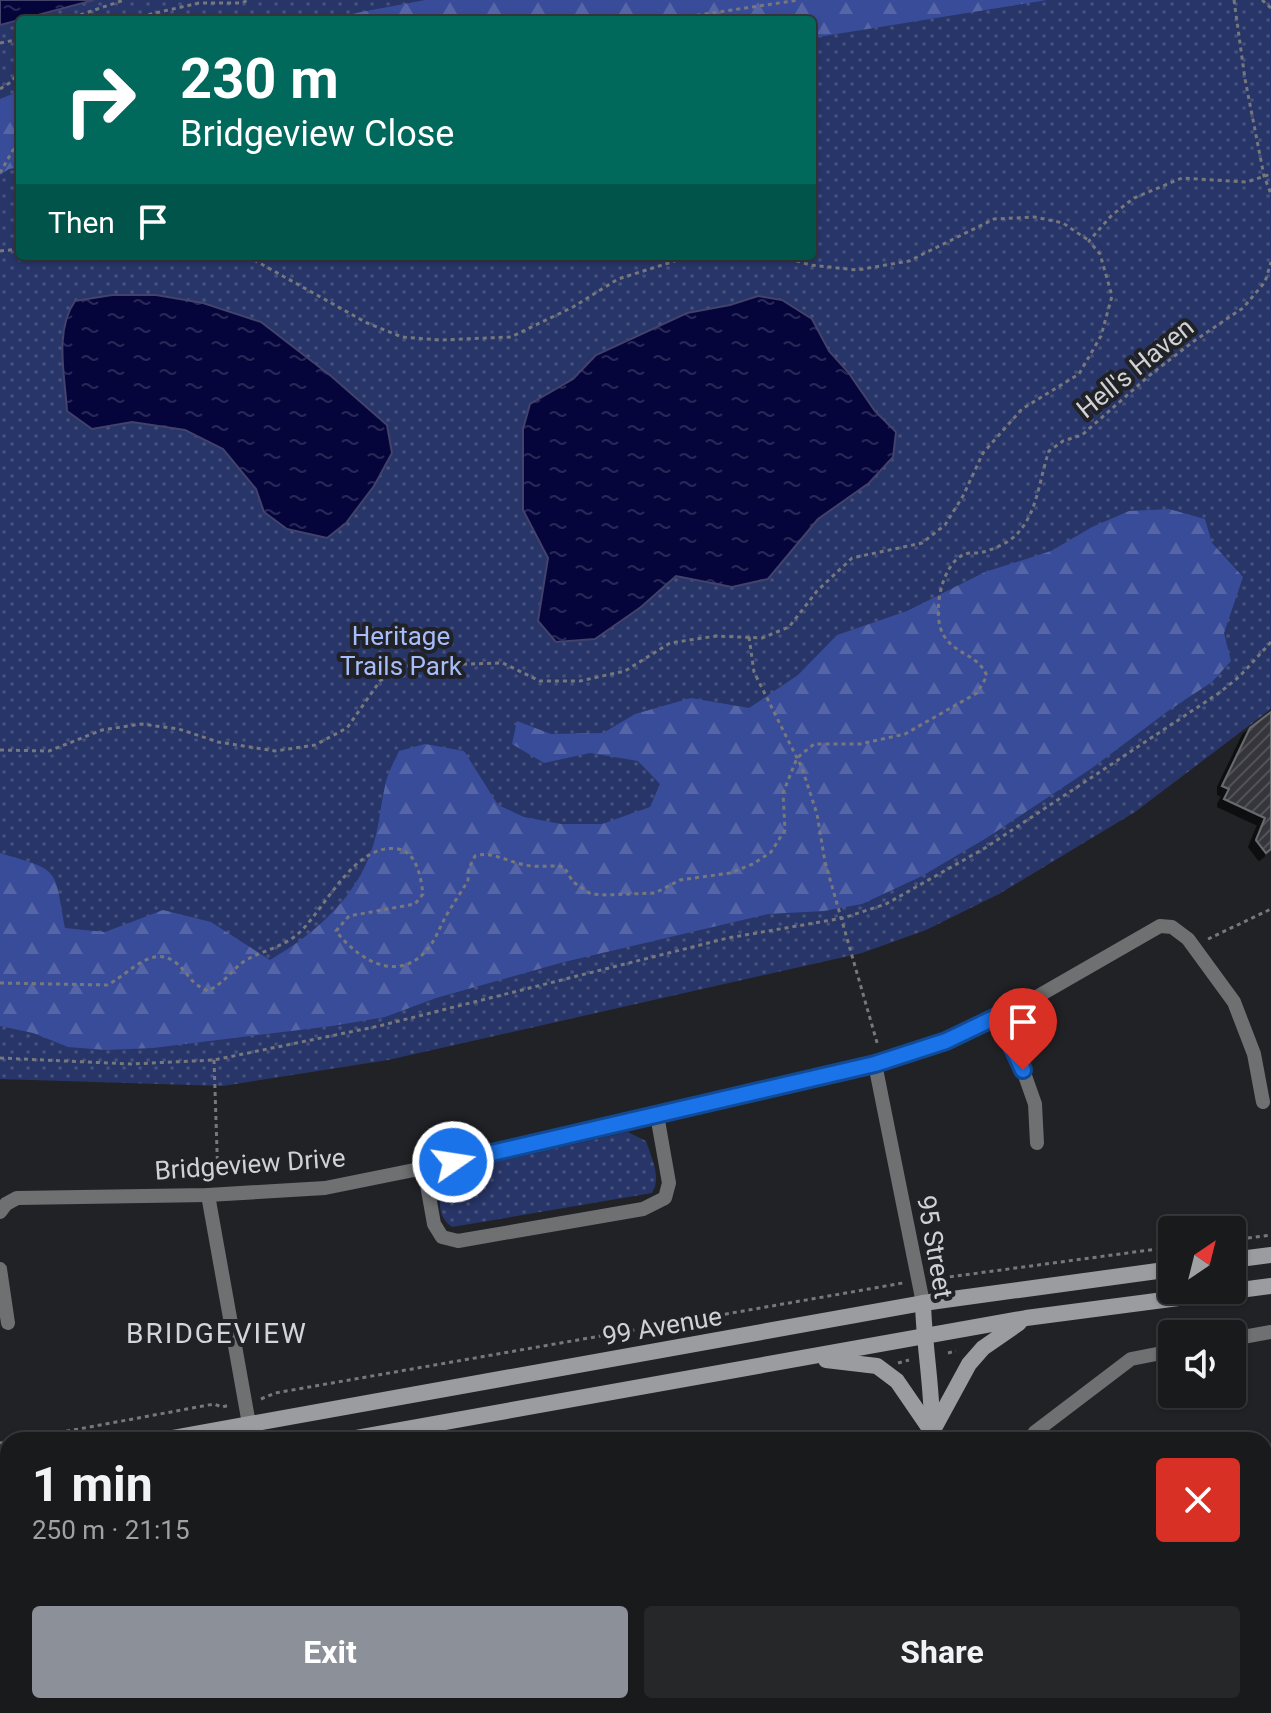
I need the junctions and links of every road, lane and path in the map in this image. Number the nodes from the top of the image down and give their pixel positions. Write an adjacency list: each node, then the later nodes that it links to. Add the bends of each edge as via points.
1 (124, 0): 7 (path)
2 (248, 0): 8 (path, via 199,3)
3 (799, 0): 9 (path)
4 (1234, 0): 15 (path)
5 (1262, 0): 6 (path)
6 (1271, 8)
7 (77, 16)
8 (142, 16)
9 (692, 16)
10 (16, 76): 11 (path)
11 (0, 89)
12 (16, 148): 13 (path)
13 (0, 173)
14 (1271, 174): 15 (path)
15 (1264, 176): 16 (path); 17 (path, via 1247,182 1182,178 1134,198)
16 (1271, 194)
17 (1089, 241): 20 (path, via 1063,223 1035,217 994,219 909,261 857,270); 22 (path, via 1100,254 1112,296 1101,336 1079,374 1022,409 983,453 945,525 922,543 852,558 789,627 762,638)
18 (254, 260): 19 (path, via 367,323 402,337 440,340 511,337 618,279)
19 (678, 260)
20 (794, 260)
21 (1271, 262): 25 (path, Hell's Haven, via 1265,282 1243,308 1161,366 1082,435 1049,451 1031,514 1014,537 981,553 963,554 954,564 936,609 943,635 982,664 987,676 977,693 905,734 860,744 814,744)
22 (749, 637): 24 (path, via 670,643 625,671 580,681 540,681 503,663 405,666 380,681 347,728 315,745 275,751 141,724 102,730 49,751); 25 (path, via 754,672)
23 (1271, 642): 27 (path, via 1219,693 985,848 886,904)
24 (0, 750)
25 (797, 758): 27 (path); 29 (path, via 783,793 785,830 771,852 753,864 680,880 655,893 607,895 591,894 573,882 564,867 532,867 483,853 475,856 468,880 431,945 402,968 380,966 336,931 349,916 415,904 423,894 413,860 403,849 383,847 363,857 301,931 245,961 223,984 208,991 163,957 147,958 107,985)
26 (1271, 909): 28 (path)
27 (843, 918): 32 (path, via 728,938 379,1026); 33 (path)
28 (1195, 948): 30 (street, Bridgeview Drive, via 1182,933 1160,926); 34 (street, Bridgeview Drive, via 1234,1002 1254,1054)
29 (0, 983)
30 (998, 1016): 33 (street, Bridgeview Drive, via 946,1041); 36 (street, via 1035,1104)
31 (0, 1058): 32 (path, via 131,1064)
32 (214, 1060): 38 (path)
33 (879, 1062): 35 (street, Bridgeview Drive); 50 (street, 95 Street)
34 (1263, 1102)
35 (657, 1115): 37 (street, Bridgeview Drive); 37 (street, via 669,1183 665,1198 643,1209 458,1241 442,1237 434,1224)
36 (1037, 1143)
37 (424, 1168): 38 (street, Bridgeview Drive, via 325,1188)
38 (213, 1194): 39 (street, Bridgeview Drive, via 17,1198); 64 (street)
39 (0, 1212)
40 (1271, 1235): 41 (path)
41 (1246, 1238)
42 (1158, 1249): 47 (path)
43 (1271, 1255): 44 (main road)
44 (1246, 1258)
45 (0, 1269): 52 (street)
46 (1158, 1271): 50 (main road, 99 Avenue)
47 (945, 1277)
48 (888, 1286): 62 (path)
49 (1271, 1286): 51 (main road)
50 (923, 1303): 55 (main road, 95 Street); 64 (main road, 99 Avenue)
51 (1026, 1318): 55 (main road); 70 (main road, via 969,1364)
52 (8, 1323)
53 (1271, 1332): 54 (street)
54 (1246, 1336)
55 (924, 1337): 59 (main road); 69 (main road, 95 Street)
56 (956, 1351): 57 (path)
57 (948, 1353)
58 (1158, 1354): 71 (street, via 1131,1359)
59 (807, 1358): 67 (main road); 68 (main road, via 877,1366 897,1381)
60 (909, 1360): 61 (path)
61 (901, 1361)
62 (268, 1398)
63 (222, 1407): 65 (path, via 214,1404)
64 (249, 1424): 66 (main road, 99 Avenue)
65 (62, 1432)
66 (205, 1432)
67 (389, 1432)
68 (929, 1432)
69 (932, 1432)
70 (934, 1432)
71 (1035, 1432)

